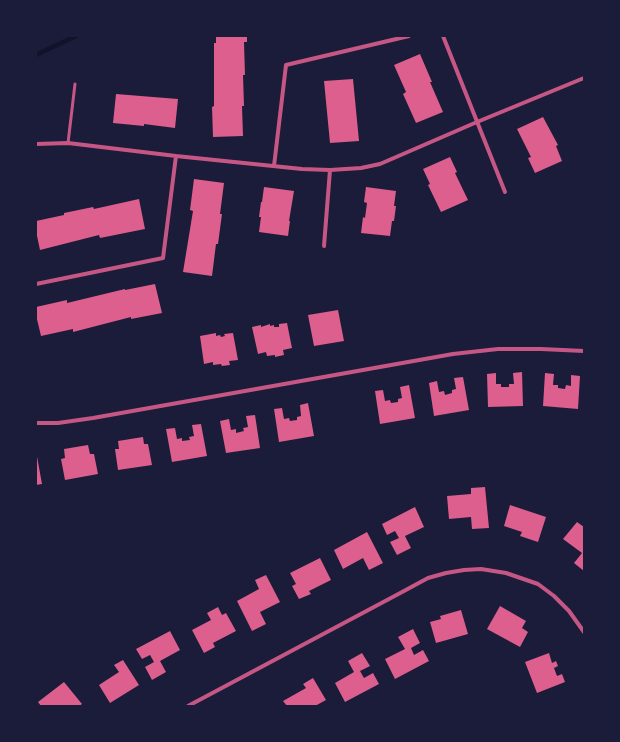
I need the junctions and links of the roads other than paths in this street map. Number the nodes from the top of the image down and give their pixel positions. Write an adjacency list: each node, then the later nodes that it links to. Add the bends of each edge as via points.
1 (409, 36): 9 (street, via 286,65)
2 (443, 36): 5 (street)
3 (584, 78): 5 (street)
4 (75, 84): 6 (lane)
5 (477, 122): 10 (street, via 380,164); 11 (street)
6 (68, 143): 7 (street); 8 (street)
7 (36, 144)
8 (176, 156): 9 (street); 13 (street, via 163,258)
9 (274, 166): 10 (street)
10 (330, 170): 12 (street)
11 (505, 192)
12 (324, 246)
13 (36, 284)
14 (584, 352): 15 (street, via 498,349 453,354 93,418)
15 (36, 423)
16 (584, 632): 17 (street, via 569,611 538,584 506,573 481,569 446,573 428,578 404,590)
17 (188, 706)

